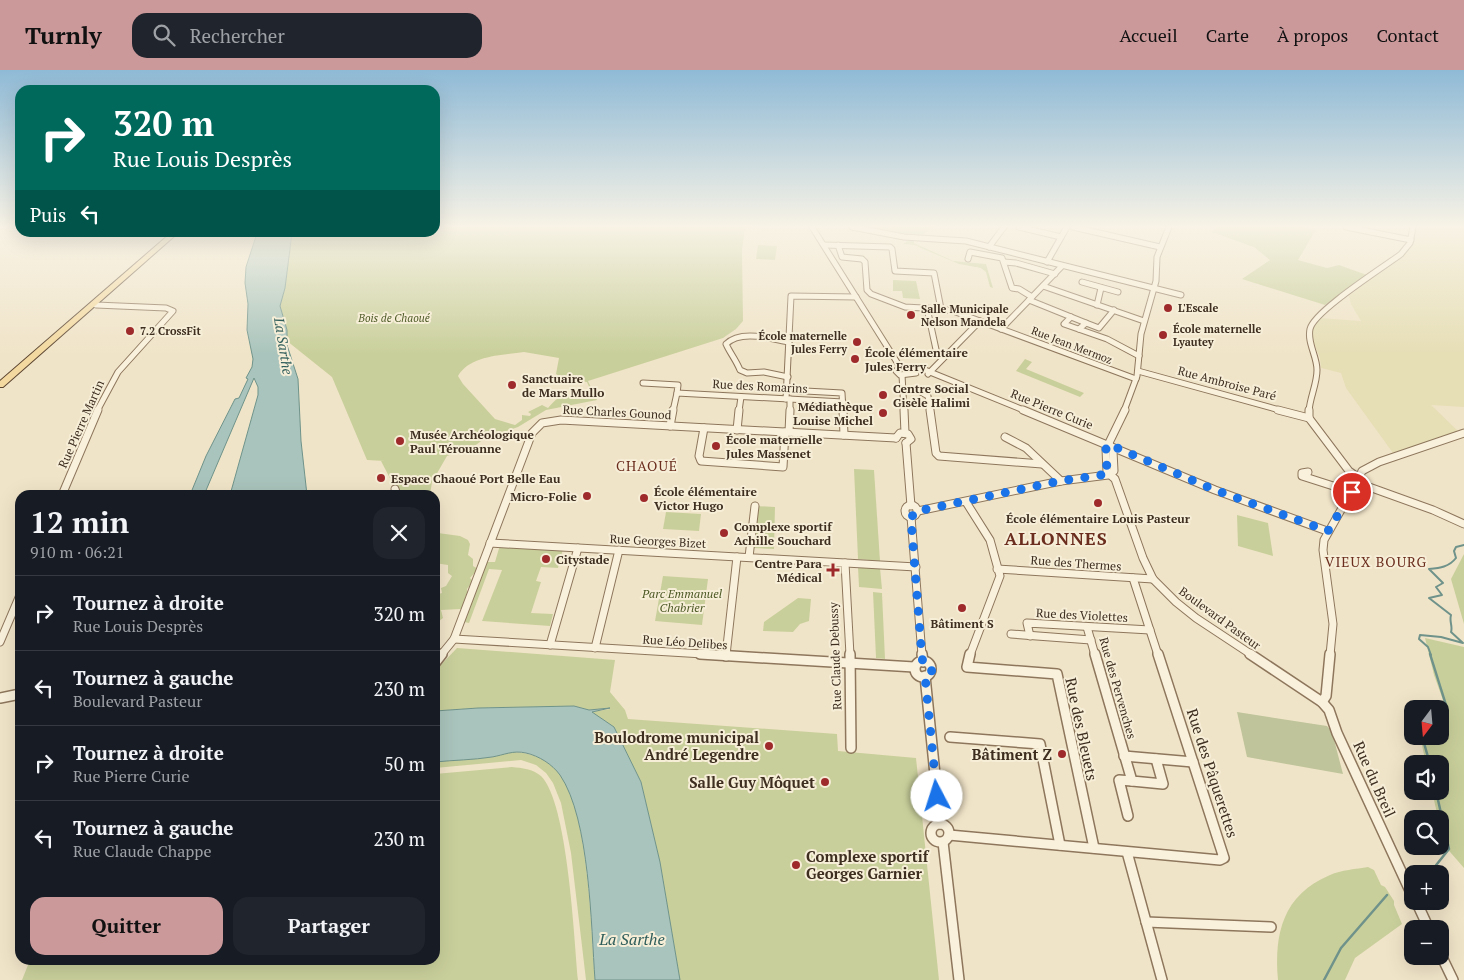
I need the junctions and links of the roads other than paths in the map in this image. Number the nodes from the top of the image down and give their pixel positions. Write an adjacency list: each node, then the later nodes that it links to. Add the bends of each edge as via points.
1 (127, 269): 39 (main road)
2 (133, 269): 42 (main road)
3 (839, 269): 19 (street)
4 (866, 269): 23 (street, Rue Jean Mermoz, via 867,290 905,307)
5 (895, 269): 24 (street, via 934,273)
6 (1006, 269): 20 (street, via 1012,288 1019,288)
7 (1039, 269): 12 (street)
8 (1059, 269): 12 (street)
9 (1076, 269): 16 (street)
10 (1157, 269): 16 (street)
11 (1380, 269): 49 (street, via 1326,309 1310,329 1318,370 1308,408)
12 (1055, 274): 14 (street)
13 (1082, 282): 15 (street)
14 (1043, 286): 20 (street); 22 (street)
15 (1101, 288): 17 (street); 22 (street)
16 (1154, 289): 18 (street); 28 (street)
17 (1118, 292)
18 (1181, 296)
19 (856, 297): 32 (street, via 792,295); 36 (street, via 900,368 896,372)
20 (1030, 299): 26 (street); 30 (street)
21 (96, 305): 66 (street, Rue Pierre Martin, via 173,311 118,372 103,396)
22 (1097, 305): 25 (street)
23 (927, 308): 24 (street, Rue Jean Mermoz); 34 (street, via 937,354)
24 (941, 309): 27 (street, Rue Jean Mermoz)
25 (1114, 310): 28 (street); 29 (street, via 1099,328)
26 (1071, 317): 29 (street); 31 (street, via 1064,324)
27 (980, 321): 30 (street, Rue Jean Mermoz); 34 (street)
28 (1144, 321): 33 (street)
29 (1086, 323): 31 (street)
30 (1000, 329): 40 (street, Rue Jean Mermoz)
31 (1079, 329): 33 (street)
32 (789, 342): 38 (street); 38 (street, via 752,335 726,344 740,370)
33 (1139, 356): 35 (street)
34 (943, 358): 37 (street)
35 (1138, 371): 40 (street); 49 (street, Rue Ambroise Paré)
36 (906, 372): 37 (street, Rue Pierre Curie); 54 (street)
37 (930, 373): 60 (street, Rue Pierre Curie)
38 (788, 377): 43 (street)
39 (0, 379)
40 (1136, 380): 60 (street)
41 (643, 383): 45 (street, via 678,385)
42 (0, 385)
43 (787, 390): 47 (street); 48 (street, via 841,393)
44 (917, 390): 61 (street, via 928,396 939,456)
45 (676, 393): 46 (street, Rue des Romarins); 50 (street)
46 (741, 396): 47 (street, Rue des Romarins); 52 (street)
47 (788, 399): 48 (street, Rue des Romarins); 53 (street)
48 (843, 402): 56 (street)
49 (1309, 418): 64 (street)
50 (670, 426): 51 (street, Rue Charles Gounod); 75 (street, Rue Charles Gounod, via 561,420 540,425 532,434)
51 (704, 428): 52 (street, Rue Charles Gounod); 53 (street, via 701,461 783,467)
52 (737, 430): 53 (street, Rue Charles Gounod)
53 (787, 432): 56 (street, Rue Charles Gounod)
54 (905, 433): 58 (street, via 898,434); 59 (street, via 911,439)
55 (1464, 433): 64 (street, via 1370,466 1362,471)
56 (844, 435): 58 (street, Rue Charles Gounod)
57 (1005, 437): 61 (street, via 1026,448)
58 (896, 438): 59 (street)
59 (906, 443): 70 (street)
60 (1108, 444): 63 (street, via 1113,451 1114,471); 74 (street, Rue Pierre Curie, via 1215,490)
61 (1042, 464): 65 (street)
62 (1308, 472): 67 (street, via 1302,472 1302,476)
63 (1108, 474): 65 (street); 84 (street, Boulevard Pasteur, via 1115,479)
64 (1358, 480): 67 (street); 73 (street)
65 (1060, 481): 68 (street)
66 (64, 490)
67 (1352, 492): 74 (street)
68 (966, 502): 71 (street); 82 (street, via 990,540)
69 (755, 506): 79 (street)
70 (911, 506): 71 (street); 72 (street, via 903,510)
71 (918, 511): 72 (street)
72 (911, 516): 81 (street)
73 (1464, 524)
74 (1328, 531): 103 (street, via 1323,550 1333,624 1326,696)
75 (490, 543): 76 (street, Rue Georges Bizet); 90 (street, Rue Charles Gounod)
76 (578, 548): 77 (street, Rue Georges Bizet); 93 (street)
77 (619, 550): 78 (street, Rue Georges Bizet); 94 (street)
78 (737, 557): 79 (street, Rue Georges Bizet); 95 (street)
79 (749, 557): 80 (street, Rue Georges Bizet)
80 (845, 563): 81 (street, Rue Georges Bizet); 98 (street, Rue Claude Debussy)
81 (916, 567): 97 (street)
82 (997, 569): 83 (street, Rue des Thermes); 114 (street, Rue des Bleuets, via 1000,576 967,667 1056,674)
83 (1133, 578): 84 (street, Rue des Thermes); 87 (street, Rue des Pâquerettes)
84 (1153, 579): 103 (street, Boulevard Pasteur, via 1196,618)
85 (15, 607): 92 (street)
86 (1087, 627): 87 (street, Rue des Violettes); 89 (street, Rue des Violettes, via 1026,623); 91 (street, Rue des Pervenches)
87 (1150, 630): 108 (street, Rue des Pâquerettes)
88 (1011, 634): 89 (street, Rue des Violettes)
89 (1030, 636): 91 (street, Rue des Violettes)
90 (454, 639): 93 (street, Rue Léo Delibes); 96 (street, Rue Charles Gounod)
91 (1092, 640): 106 (street, Rue des Pervenches)
92 (0, 642)
93 (550, 645): 94 (street, Rue Léo Delibes)
94 (595, 648): 95 (street, Rue Léo Delibes)
95 (726, 656): 98 (street, Rue Léo Delibes)
96 (440, 657)
97 (923, 662): 99 (street); 100 (street, via 932,670)
98 (850, 663): 99 (street, Rue Léo Delibes); 105 (street, Rue Claude Debussy)
99 (914, 667): 100 (street, via 917,673)
100 (925, 676): 111 (street)
101 (15, 695): 102 (street)
102 (0, 698)
103 (1322, 702): 116 (street, Rue du Breil, via 1329,710)
104 (950, 737): 113 (street, via 1040,744)
105 (851, 748)
106 (1124, 756): 107 (street, Rue des Pervenches); 109 (street, Rue des Pervenches)
107 (1156, 759): 108 (street, Rue des Pervenches); 109 (street, via 1163,784)
108 (1193, 762): 115 (street, Rue des Pâquerettes, via 1224,858)
109 (1132, 782): 110 (street, via 1119,780)
110 (1128, 816)
111 (940, 824): 112 (street, via 946,828); 112 (street, via 933,826 931,832 935,839)
112 (946, 838): 113 (street, Rue des Pâquerettes); 120 (street)
113 (1060, 845): 114 (street, Rue des Pâquerettes)
114 (1094, 848): 115 (street, Rue des Pâquerettes)
115 (1128, 852): 117 (street)
116 (1404, 878)
117 (1146, 922): 118 (street); 121 (street)
118 (1271, 927)
119 (1446, 965): 122 (street)
120 (959, 980)
121 (1162, 980)
122 (1453, 980)

